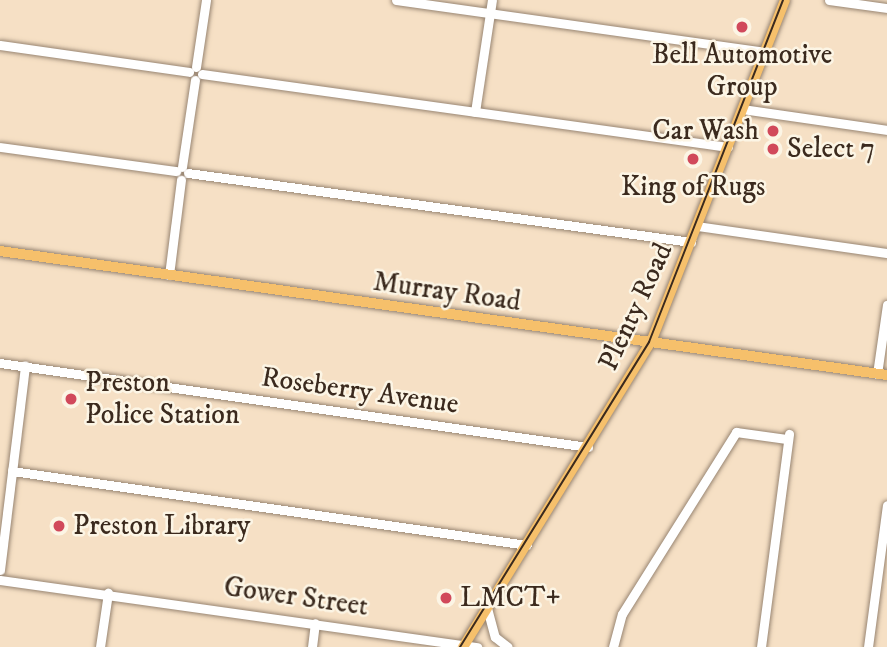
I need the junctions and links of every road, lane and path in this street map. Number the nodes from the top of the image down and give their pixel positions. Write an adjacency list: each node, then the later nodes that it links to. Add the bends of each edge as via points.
1 (206, 0): 10 (street)
2 (396, 0): 7 (street)
3 (492, 0): 7 (street)
4 (785, 0): 9 (main road, Plenty Road)
5 (829, 0): 6 (street)
6 (887, 8)
7 (489, 13): 9 (street); 12 (street)
8 (0, 45): 10 (street)
9 (765, 52): 11 (main road, Plenty Road)
10 (195, 73): 12 (street); 16 (street)
11 (742, 109): 13 (street); 15 (main road, Plenty Road)
12 (475, 112): 15 (street)
13 (887, 130)
14 (0, 147): 16 (street)
15 (728, 147): 17 (main road, Plenty Road)
16 (182, 173): 18 (street); 21 (street)
17 (697, 226): 18 (main road, Plenty Road); 20 (street)
18 (691, 242): 23 (main road, Plenty Road)
19 (0, 251): 21 (main road, Murray Road)
20 (887, 253)
21 (169, 275): 23 (main road, Murray Road)
22 (887, 305): 26 (street)
23 (651, 342): 26 (main road, Murray Road); 27 (main road, Plenty Road)
24 (0, 363): 25 (street, Roseberry Avenue)
25 (25, 366): 27 (street, Roseberry Avenue); 28 (street)
26 (882, 374)
27 (588, 447): 30 (main road, Plenty Road)
28 (12, 471): 30 (street); 31 (street)
29 (887, 505): 43 (street)
30 (527, 545): 34 (main road, Plenty Road)
31 (0, 572): 33 (street, Gower Street)
32 (0, 580): 33 (street, Gower Street)
33 (108, 593): 35 (street, Gower Street); 37 (street)
34 (487, 608): 36 (main road, Plenty Road); 40 (street, via 495,637)
35 (315, 623): 36 (street, Gower Street); 38 (street)
36 (463, 646): 39 (street, Gower Street)
37 (100, 647)
38 (312, 647)
39 (477, 647)
40 (508, 647)
41 (613, 647): 42 (street, via 622,614 736,432 788,436)
42 (761, 647)
43 (868, 647)

